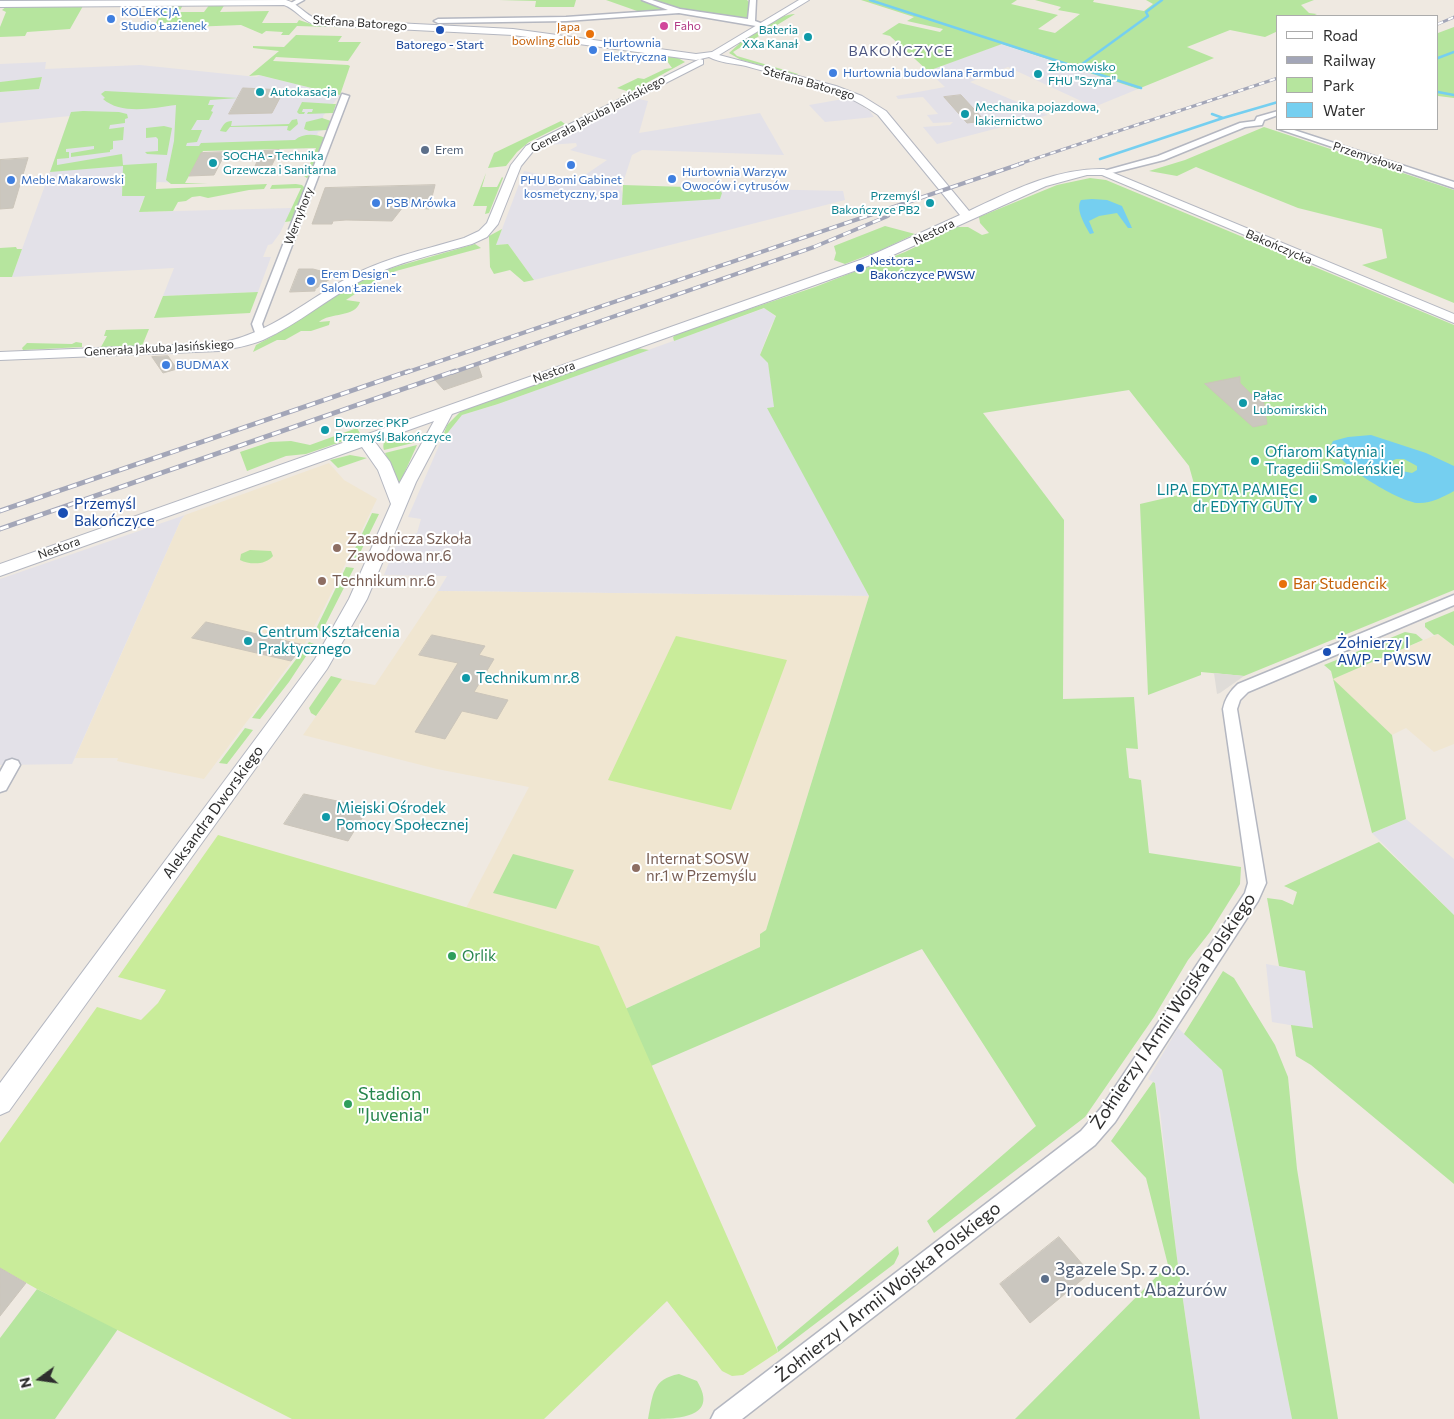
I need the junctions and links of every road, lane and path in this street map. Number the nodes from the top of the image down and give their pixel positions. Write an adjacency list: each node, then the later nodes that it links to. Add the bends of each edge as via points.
1 (645, 0): 7 (street)
2 (753, 0): 9 (street)
3 (805, 0): 10 (street)
4 (58, 2): 5 (street, Stefana Batorego); 6 (street, Stefana Batorego)
5 (297, 2): 12 (street, Stefana Batorego, via 304,18 316,22 513,32)
6 (0, 4)
7 (679, 11): 8 (street); 9 (street)
8 (438, 21)
9 (752, 22): 10 (street)
10 (763, 25): 11 (street)
11 (716, 57): 12 (street, via 710,63); 20 (street, Stefana Batorego, via 855,95 873,105)
12 (698, 59): 22 (street, Generała Jakuba Jasińskiego, via 530,148 516,165 492,224 483,234 360,276 281,327)
13 (345, 96): 22 (street, Wernyhory, via 257,324)
14 (1276, 113): 15 (street)
15 (1259, 122): 16 (street); 18 (street, via 1243,125 1161,158)
16 (1275, 126)
17 (1286, 130): 19 (street, Przemysłowa)
18 (1104, 172): 20 (street, Nestora, via 1083,171 1065,175); 21 (street, Bakończycka)
19 (1454, 185)
20 (967, 216): 24 (street, Nestora, via 867,262)
21 (1454, 319)
22 (261, 336): 23 (street, Generała Jakuba Jasińskiego, via 219,347)
23 (0, 356)
24 (447, 411): 25 (street, Nestora); 27 (street, Aleksandra Dworskiego)
25 (390, 431): 26 (street, Nestora); 27 (street, via 418,435)
26 (364, 441): 28 (street, via 378,454); 29 (street, Nestora)
27 (426, 446): 28 (street, Aleksandra Dworskiego)
28 (398, 505): 33 (street, Aleksandra Dworskiego, via 358,599 320,664)
29 (0, 570)
30 (1454, 600): 34 (street, Żołnierzy I Armii Wojska Polskiego, via 1252,684 1236,694 1230,709 1257,883 1252,896 1108,1115 1088,1138)
31 (12, 765): 32 (street)
32 (0, 786)
33 (0, 1103)
34 (723, 1419)

